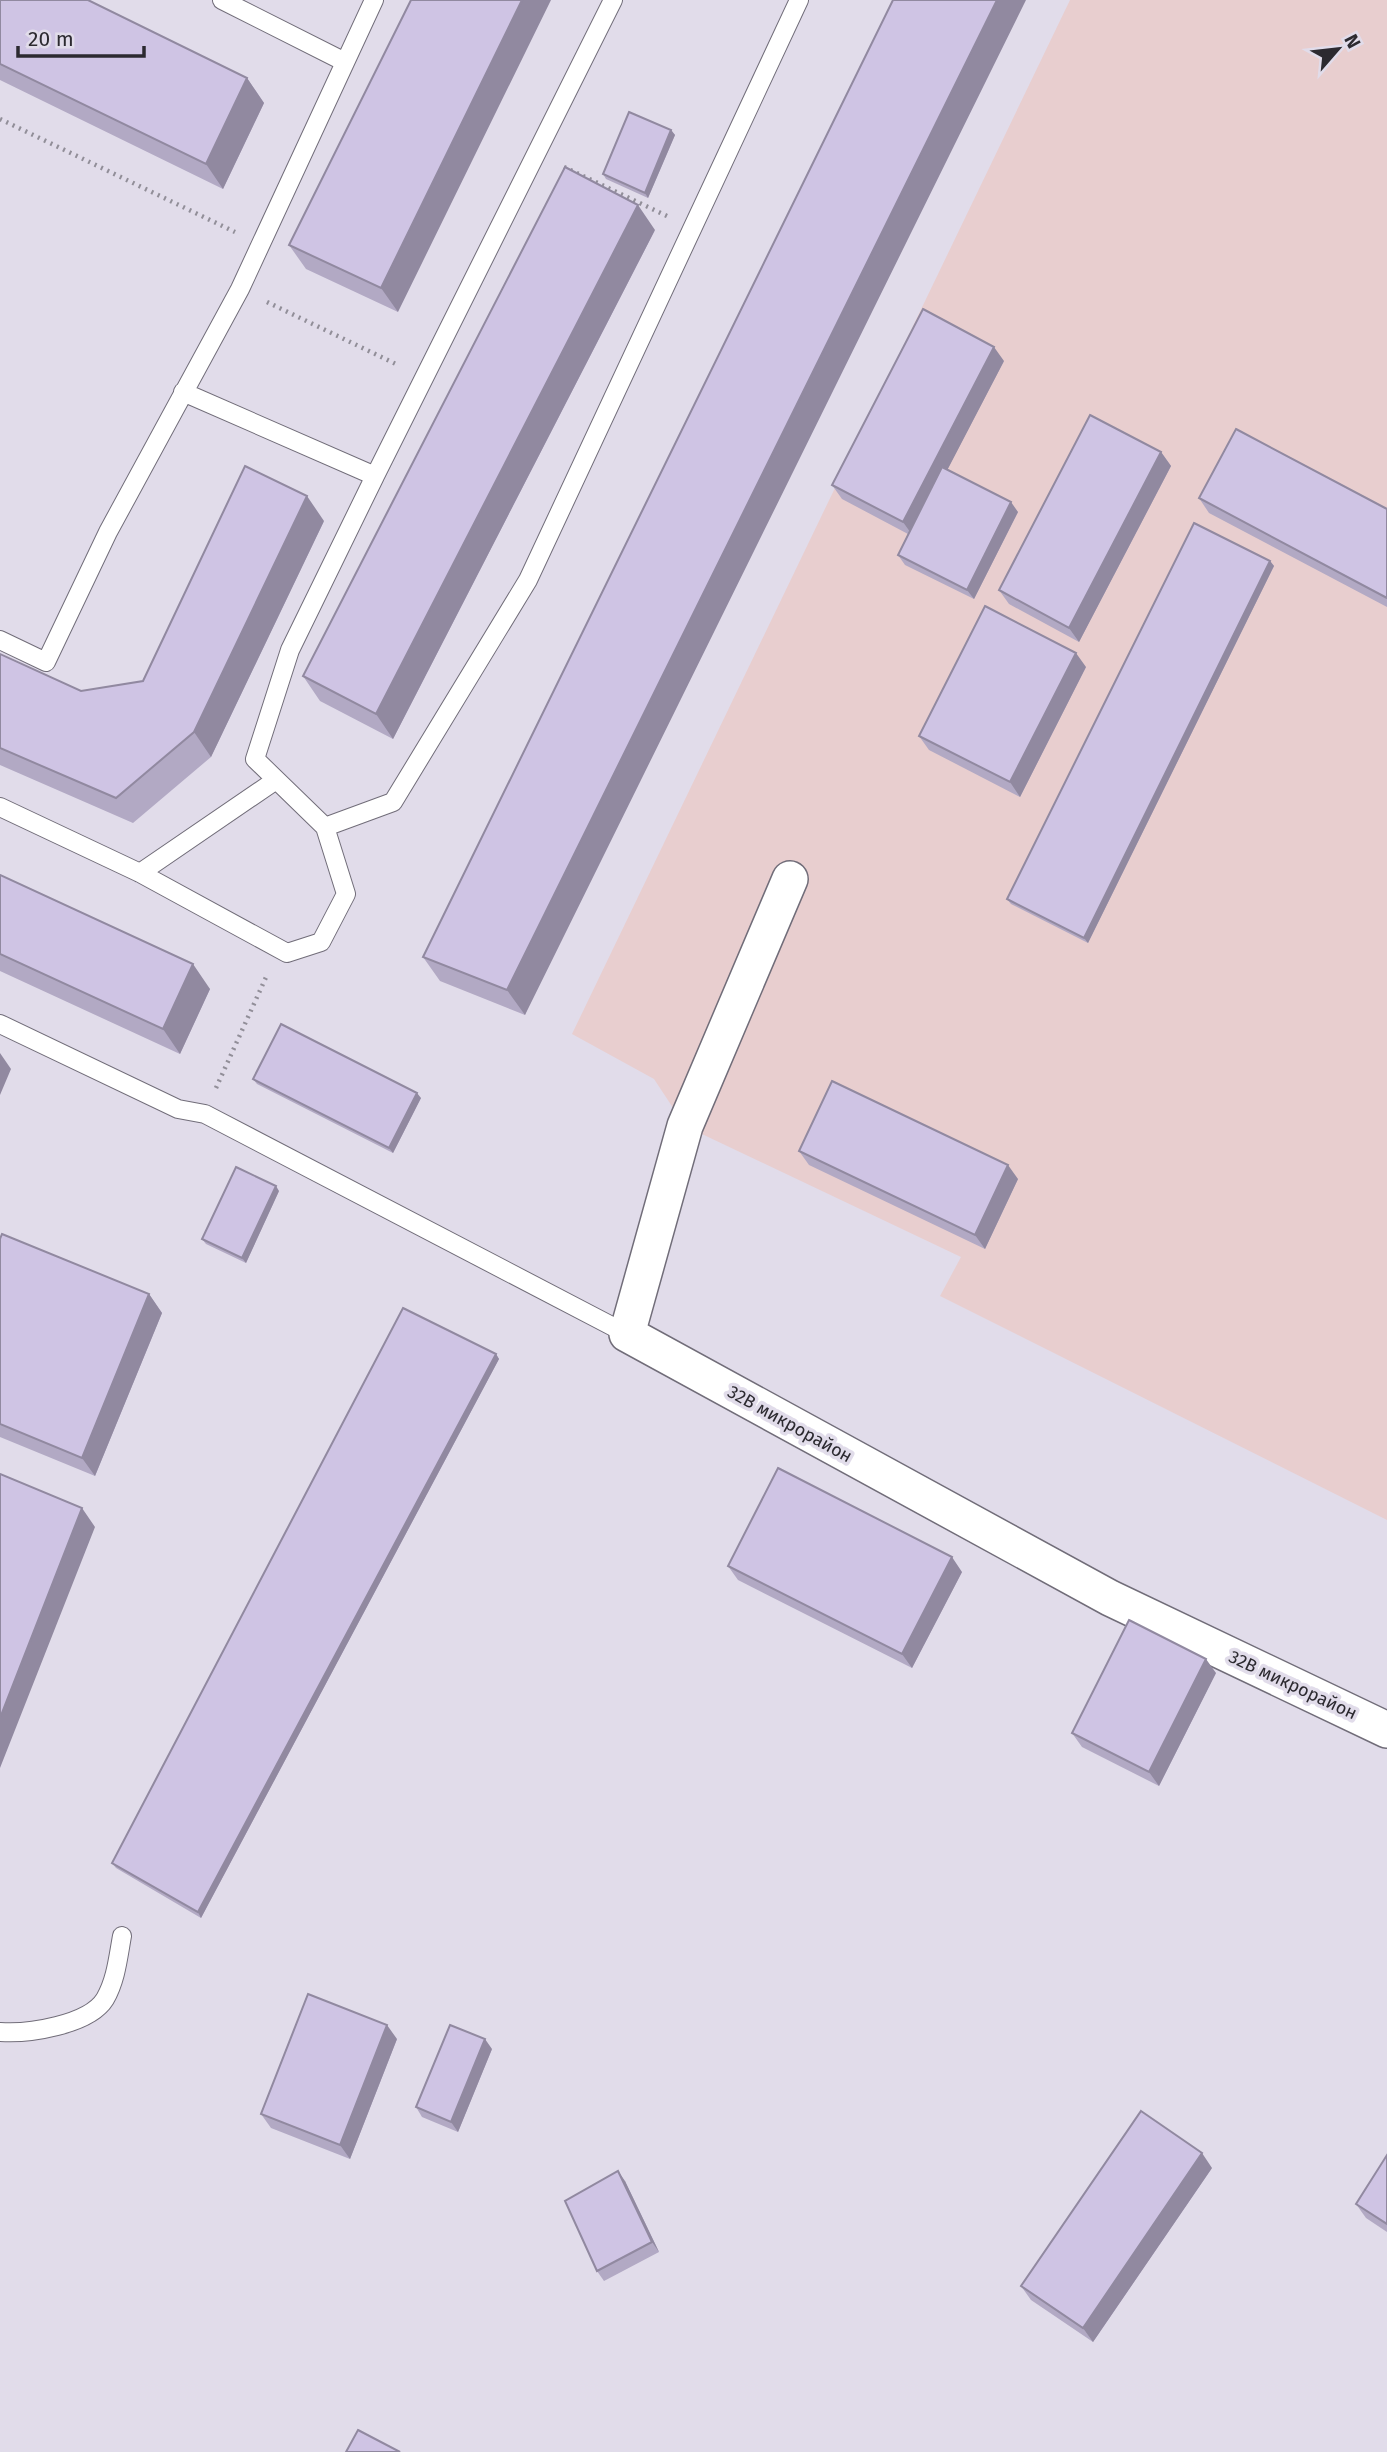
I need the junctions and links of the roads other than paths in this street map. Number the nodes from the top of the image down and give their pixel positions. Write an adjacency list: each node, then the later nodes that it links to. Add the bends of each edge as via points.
1 (222, 0): 5 (lane)
2 (373, 0): 5 (lane)
3 (613, 0): 7 (lane)
4 (799, 0): 11 (lane, via 528,580 393,802)
5 (345, 62): 6 (lane, via 240,289)
6 (183, 392): 7 (lane); 8 (lane, via 108,532 46,662)
7 (375, 476): 9 (lane, via 290,650 255,759)
8 (0, 640)
9 (276, 780): 11 (lane); 12 (lane)
10 (0, 807): 12 (lane)
11 (325, 827): 12 (lane, via 346,894 321,942 287,953)
12 (140, 873)
13 (790, 879): 15 (street, via 685,1126)
14 (0, 1024): 15 (lane, via 178,1109 205,1114)
15 (627, 1334): 16 (street, 32В микрорайон, via 1110,1598)
16 (1387, 1730)
17 (121, 1937): 18 (lane, via 113,1983 103,2002 76,2019 45,2029)
18 (0, 2032)

